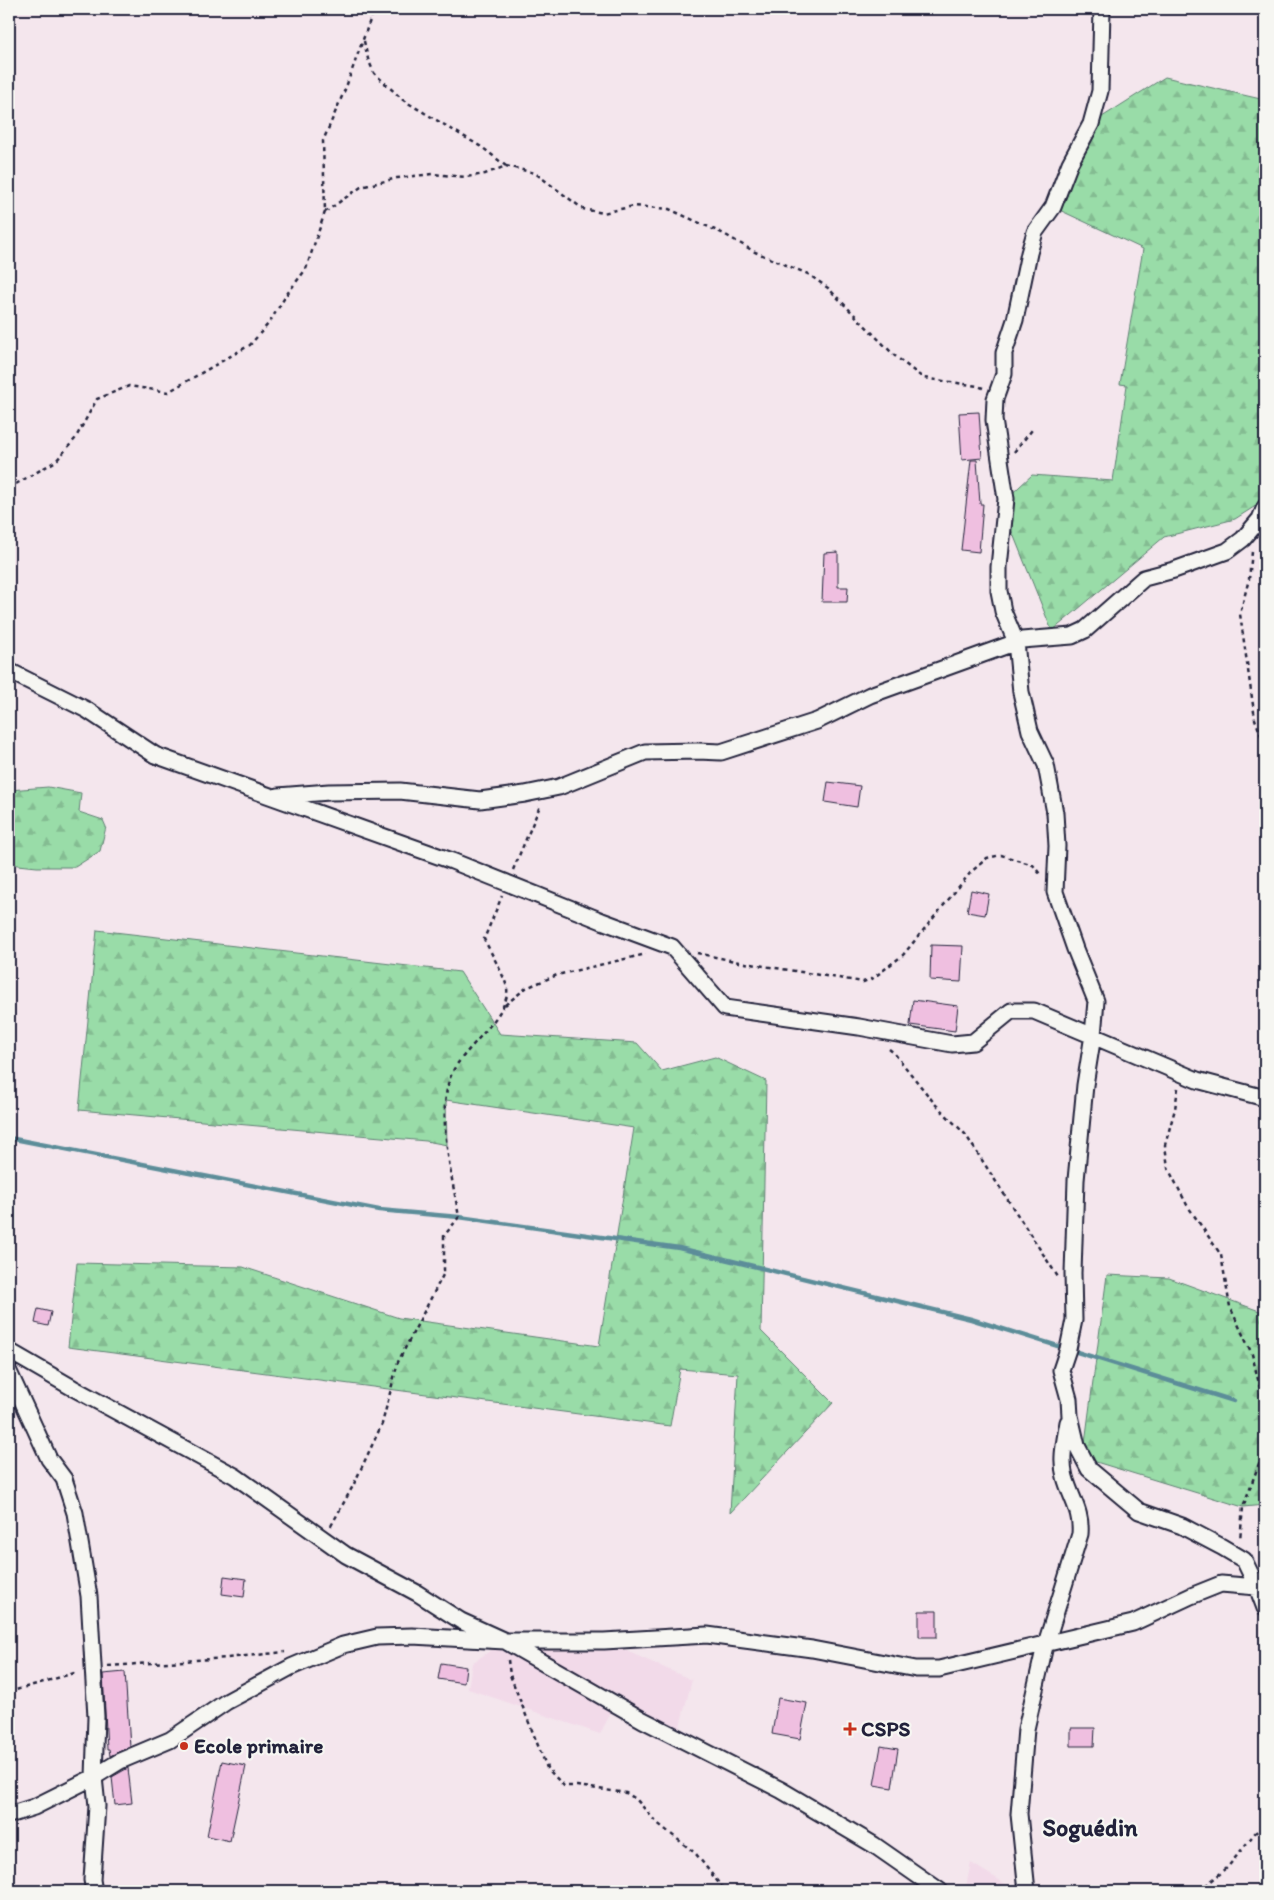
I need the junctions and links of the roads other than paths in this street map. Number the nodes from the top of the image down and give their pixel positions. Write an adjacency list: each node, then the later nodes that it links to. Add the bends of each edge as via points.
1 (1102, 9): 3 (street, via 1100,91 1091,124 1070,163 1053,207 1035,232 1004,353 1004,374 995,399 994,420 1006,500 999,591 1003,611)
2 (1265, 507): 3 (street, via 1248,534 1227,550 1144,578 1085,630 1072,636)
3 (1016, 642): 5 (street, via 870,695 817,721 721,752 645,752 559,787 480,800 400,791); 6 (street, via 1021,692 1030,731 1046,765 1055,813 1058,846 1055,892 1096,1001)
4 (9, 671): 5 (street, via 87,710 155,755)
5 (271, 796): 6 (street, via 452,860 672,947 725,1008 952,1044 972,1042 1011,1011 1034,1011)
6 (1093, 1035): 7 (street, via 1197,1080); 10 (street, via 1076,1180 1074,1320 1061,1370)
7 (1265, 1098)
8 (9, 1351): 13 (street, via 235,1476 346,1555 417,1592 461,1621)
9 (9, 1372): 15 (street, via 49,1459 64,1479 75,1513 89,1596 96,1717)
10 (1070, 1416): 11 (street, via 1077,1446 1089,1470 1139,1511 1182,1526 1244,1560); 14 (street, via 1063,1450 1065,1476 1081,1520 1080,1534)
11 (1261, 1582): 12 (street); 14 (street, via 1221,1584 1133,1623)
12 (1265, 1608)
13 (505, 1641): 14 (street, via 604,1641 707,1635 812,1649 916,1669 939,1669); 15 (street, via 412,1636 378,1637 343,1645 291,1667 226,1702 170,1740 120,1761); 18 (street, via 642,1720 781,1790 874,1845)
14 (1046, 1644): 19 (street, via 1026,1730 1019,1814)
15 (94, 1777): 16 (street, via 34,1807); 17 (street, via 97,1806)
16 (9, 1815)
17 (94, 1891)
18 (940, 1891)
19 (1027, 1891)

